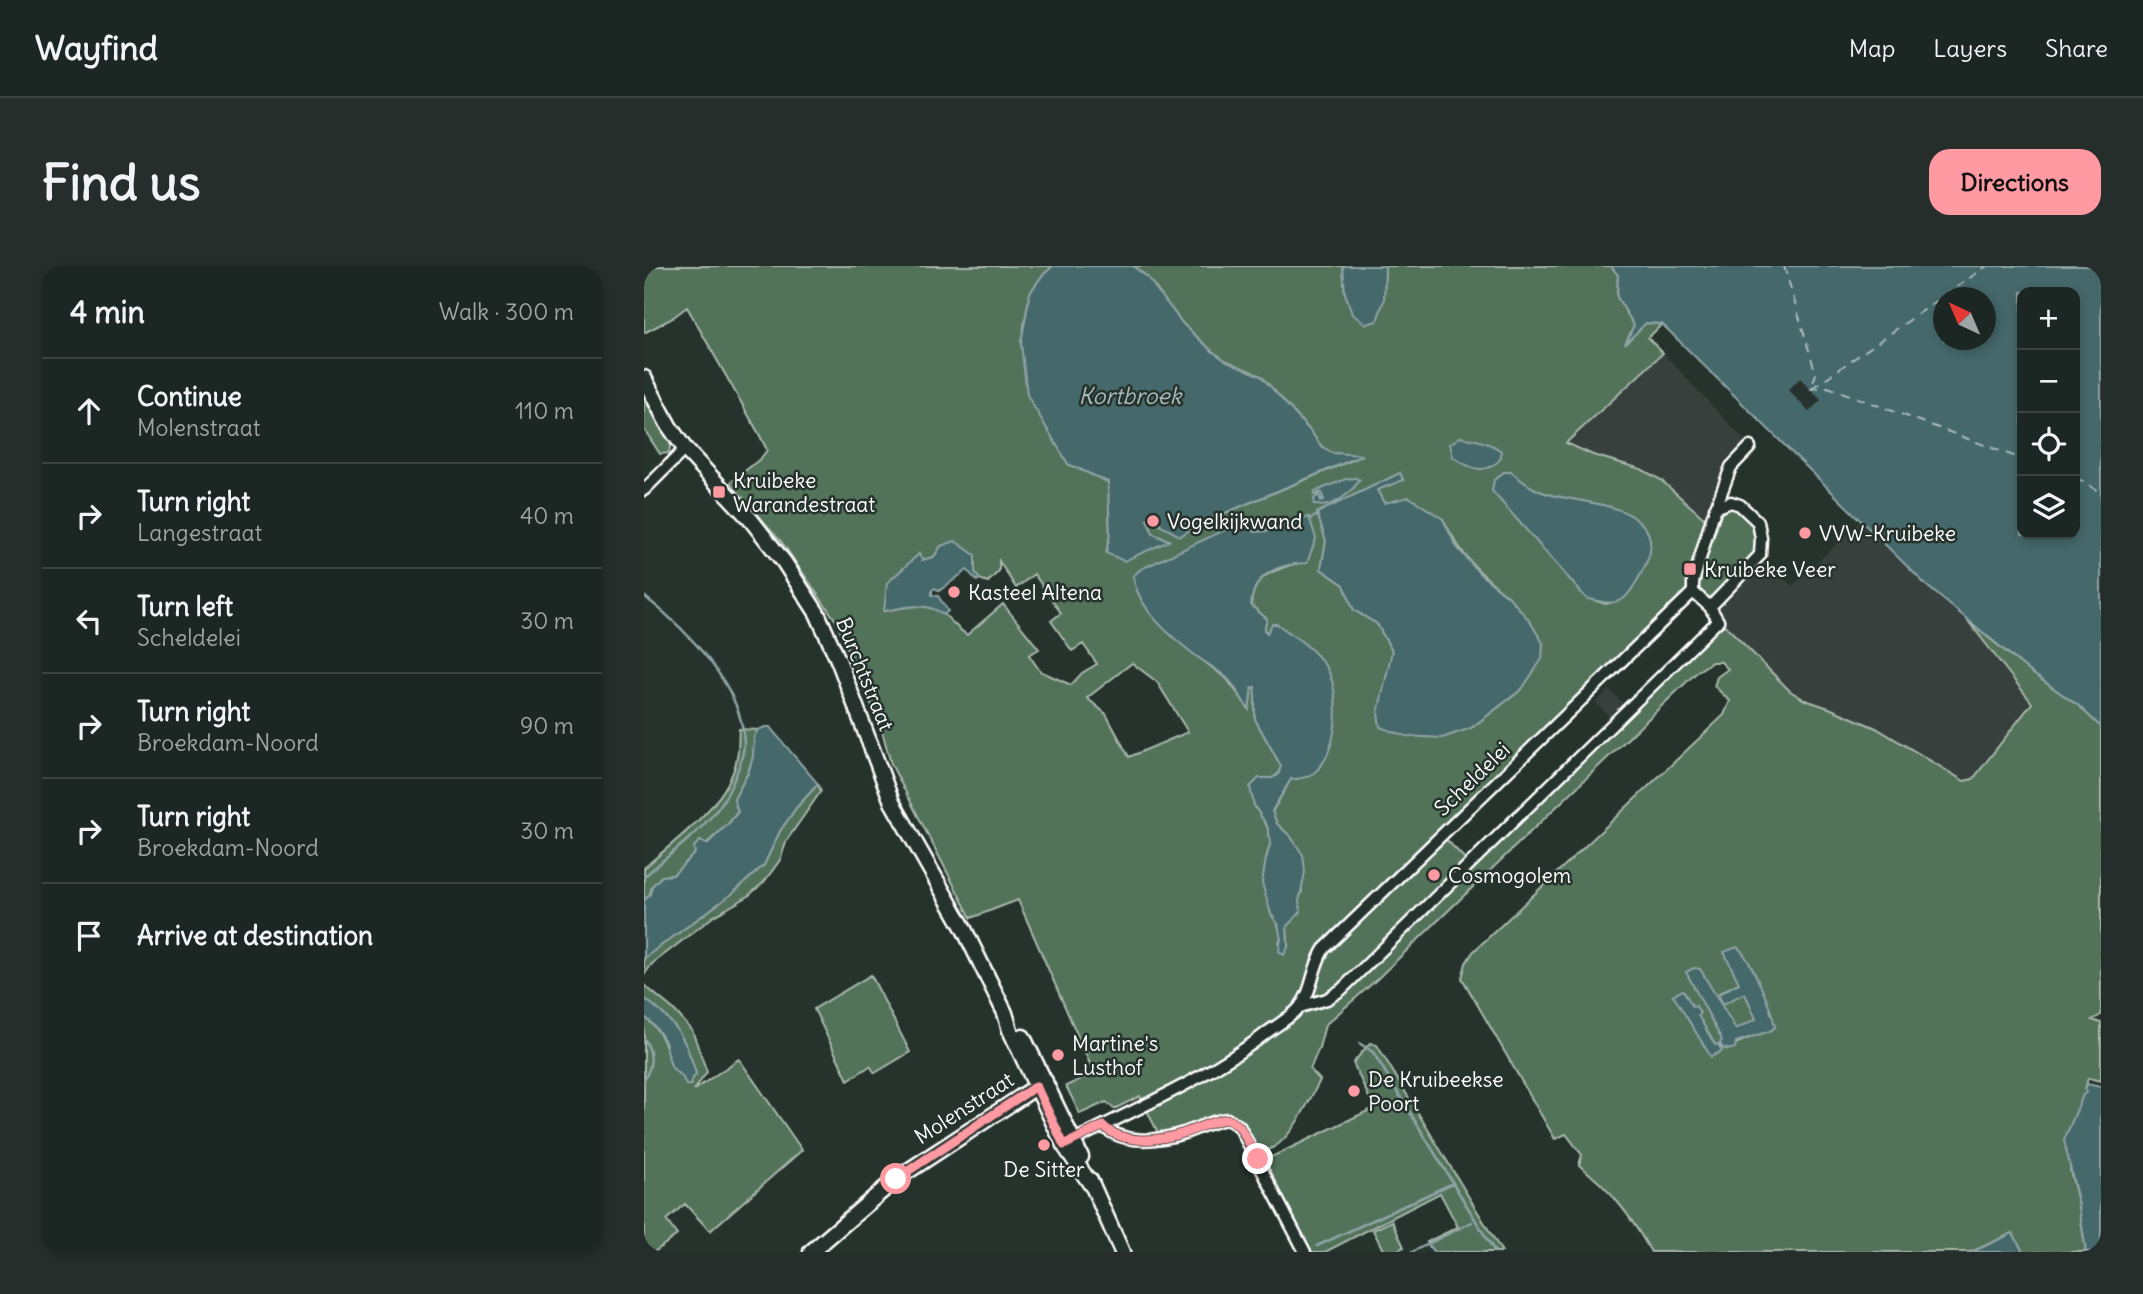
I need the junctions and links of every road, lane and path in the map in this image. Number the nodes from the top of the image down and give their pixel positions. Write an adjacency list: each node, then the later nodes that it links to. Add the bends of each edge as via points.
1 (644, 379): 3 (main road, Burchtstraat)
2 (1750, 447): 5 (street, via 1731,467)
3 (685, 449): 4 (street); 9 (main road, Burchtstraat, via 751,520 817,613 892,802 963,927 1010,1030)
4 (644, 490)
5 (1715, 508): 6 (street); 7 (street, via 1731,502 1740,505 1758,522 1761,538 1760,555)
6 (1693, 592): 7 (street); 8 (street, Scheldelei, via 1324,949)
7 (1710, 607): 8 (street, Scheldelei, via 1718,621 1341,990)
8 (1300, 1007): 10 (street, Scheldelei, via 1226,1061)
9 (1041, 1084): 11 (main road, Burchtstraat); 12 (main road, Molenstraat, via 896,1179)
10 (1103, 1126): 11 (street, Scheldelei); 14 (street, via 1130,1139 1168,1137 1227,1119 1239,1126)
11 (1069, 1143): 13 (main road, Burchtstraat)
12 (811, 1252)
13 (1122, 1252)
14 (1305, 1252)

